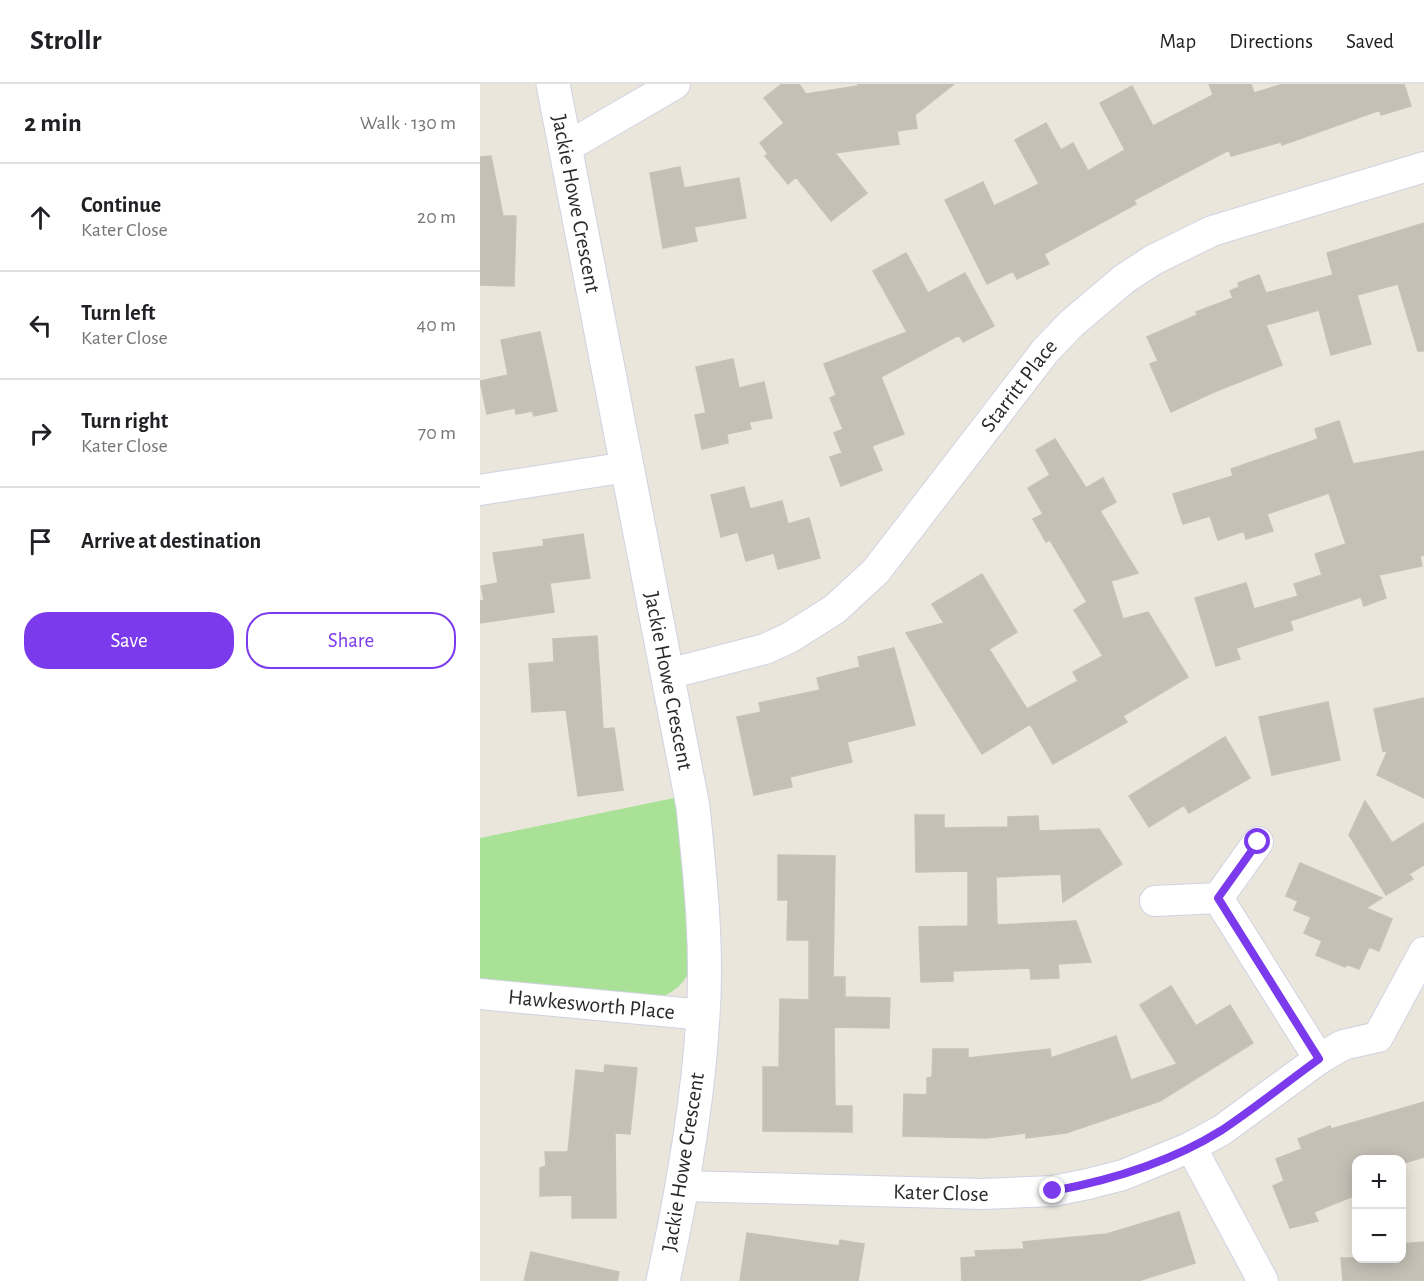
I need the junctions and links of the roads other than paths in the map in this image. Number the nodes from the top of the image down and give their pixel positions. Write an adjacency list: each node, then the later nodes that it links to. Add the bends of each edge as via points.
1 (553, 84): 3 (street, Jackie Howe Crescent)
2 (675, 84): 3 (street)
3 (565, 148): 5 (street, Jackie Howe Crescent)
4 (1424, 167): 7 (street, Starritt Place, via 1212,231 1124,279 1046,350 876,571 835,609 765,649)
5 (627, 466): 6 (street); 7 (street, Jackie Howe Crescent)
6 (480, 490)
7 (668, 674): 13 (street, Jackie Howe Crescent, via 693,807 703,898)
8 (1258, 842): 9 (street)
9 (1218, 898): 10 (street); 14 (street)
10 (1155, 901)
11 (1424, 952): 14 (street, Kater Close, via 1378,1037 1343,1045)
12 (480, 994): 13 (street, Hawkesworth Place)
13 (704, 1015): 16 (street, Jackie Howe Crescent)
14 (1319, 1059): 15 (street, Kater Close, via 1222,1130)
15 (1191, 1147): 16 (street, Kater Close, via 1123,1175 1053,1191 982,1194); 18 (street)
16 (683, 1186): 17 (street, Jackie Howe Crescent)
17 (663, 1281)
18 (1263, 1281)

